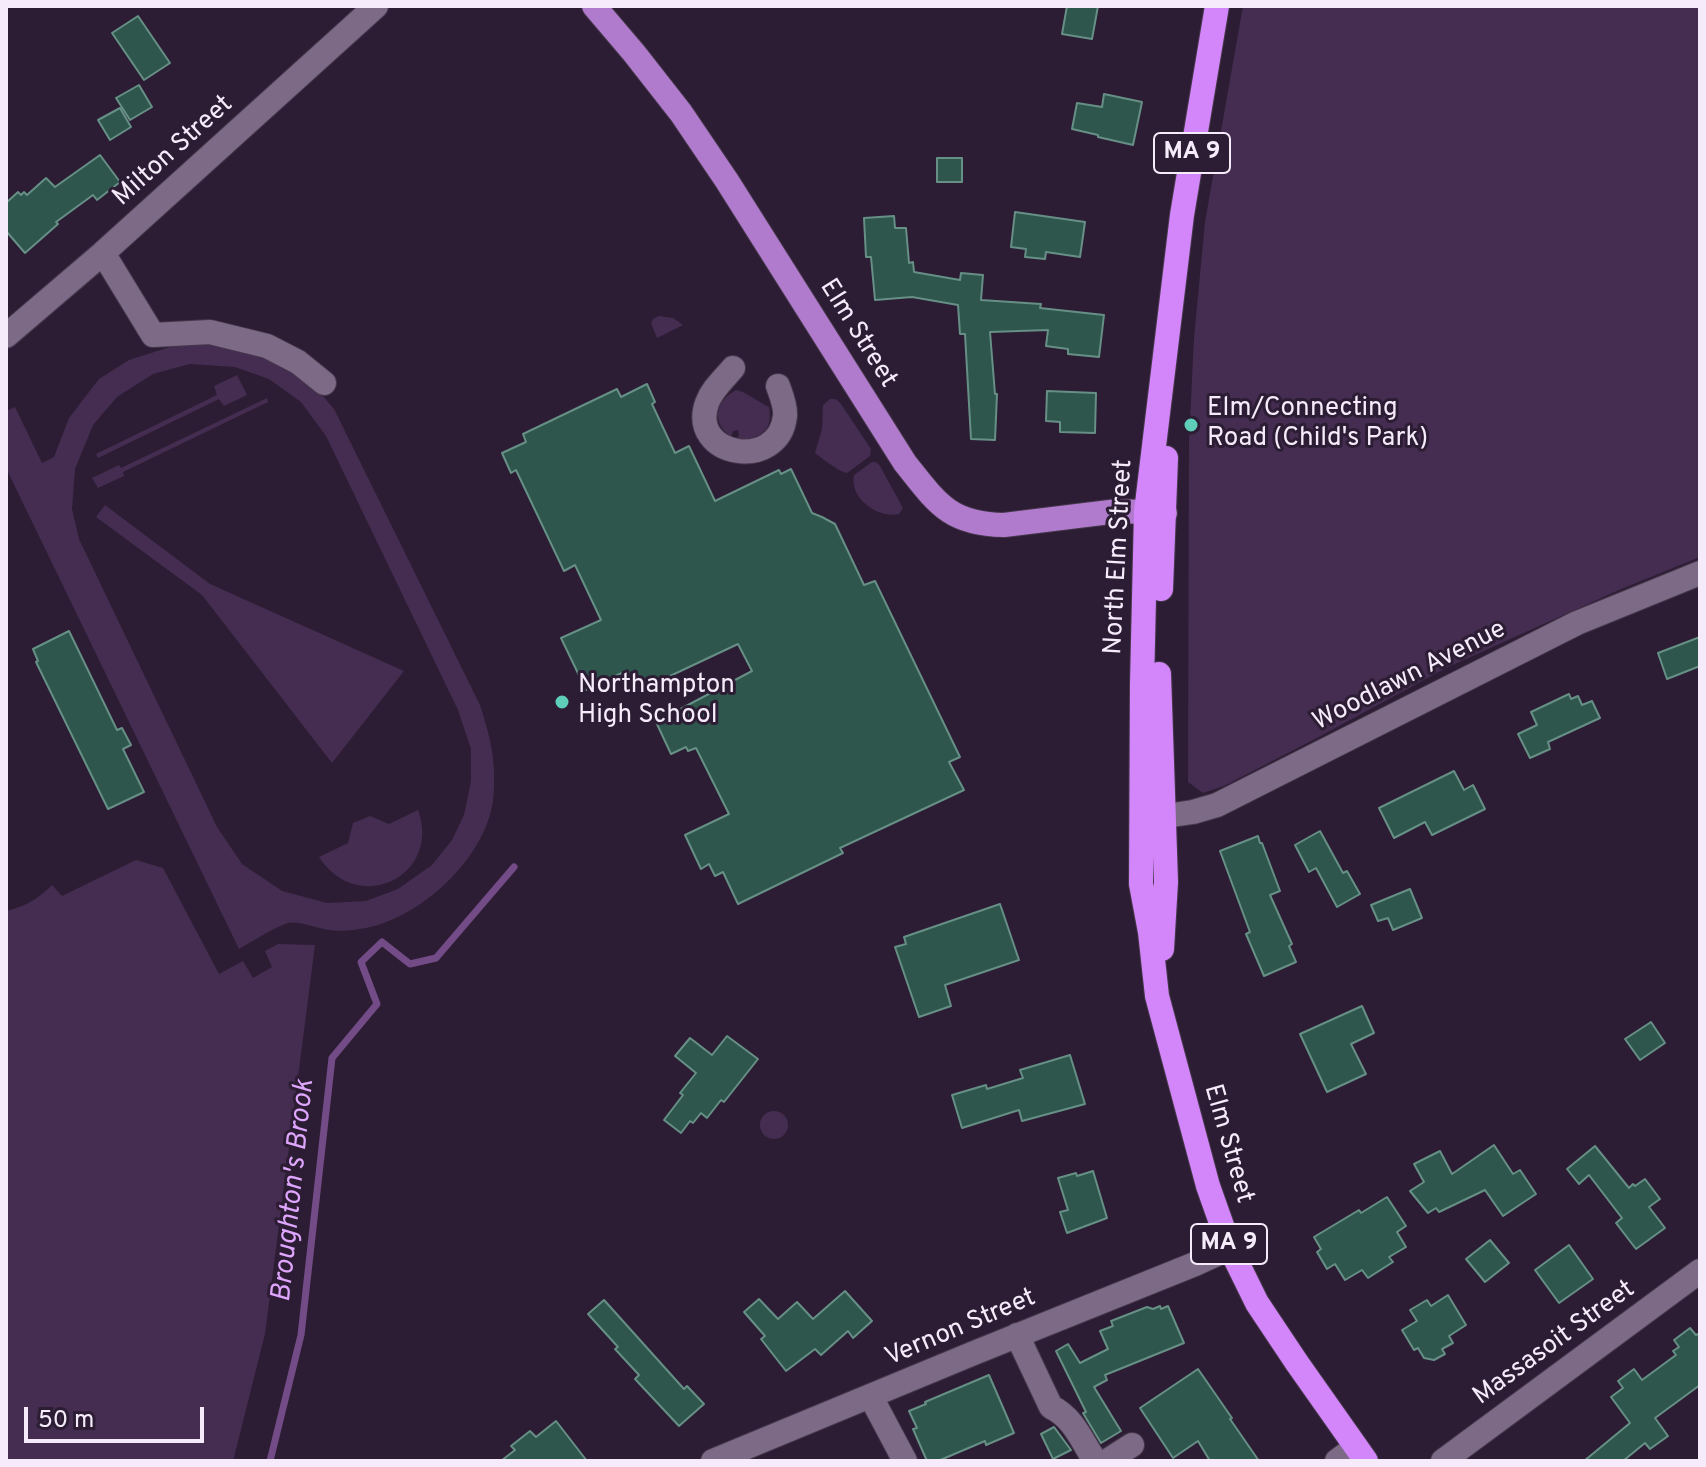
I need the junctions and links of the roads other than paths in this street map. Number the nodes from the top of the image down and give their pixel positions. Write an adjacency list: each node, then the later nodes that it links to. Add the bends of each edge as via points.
1 (376, 6): 4 (street, Milton Street)
2 (594, 6): 9 (main road, Elm Street, via 681,113 905,463 937,500 971,522 1004,525 1118,511)
3 (1217, 6): 9 (highway, North Elm Street / MA 9, via 1171,300)
4 (103, 253): 5 (street, Milton Street); 7 (street, via 153,335 210,332 267,346)
5 (6, 336)
6 (733, 368): 8 (street, via 710,396 704,416 711,436 730,450 759,450 775,439 785,418)
7 (324, 383)
8 (778, 386)
9 (1155, 512): 11 (highway, North Elm Street / MA 9, via 1158,683)
10 (1700, 573): 11 (street, Woodlawn Avenue, via 1577,623 1217,805)
11 (1153, 818): 12 (highway, Elm Street / MA 9, via 1141,884 1157,996)
12 (1230, 1248): 14 (street, Vernon Street); 17 (highway, Elm Street / MA 9, via 1257,1303)
13 (1700, 1271): 22 (street, Massasoit Street)
14 (1017, 1335): 15 (street, Vernon Street); 20 (street, via 1051,1407 1069,1419)
15 (871, 1397): 18 (street, Vernon Street); 19 (street)
16 (1132, 1445): 21 (street)
17 (1353, 1456)
18 (713, 1461)
19 (905, 1461)
20 (1095, 1461)
21 (1107, 1461)
22 (1443, 1461)

